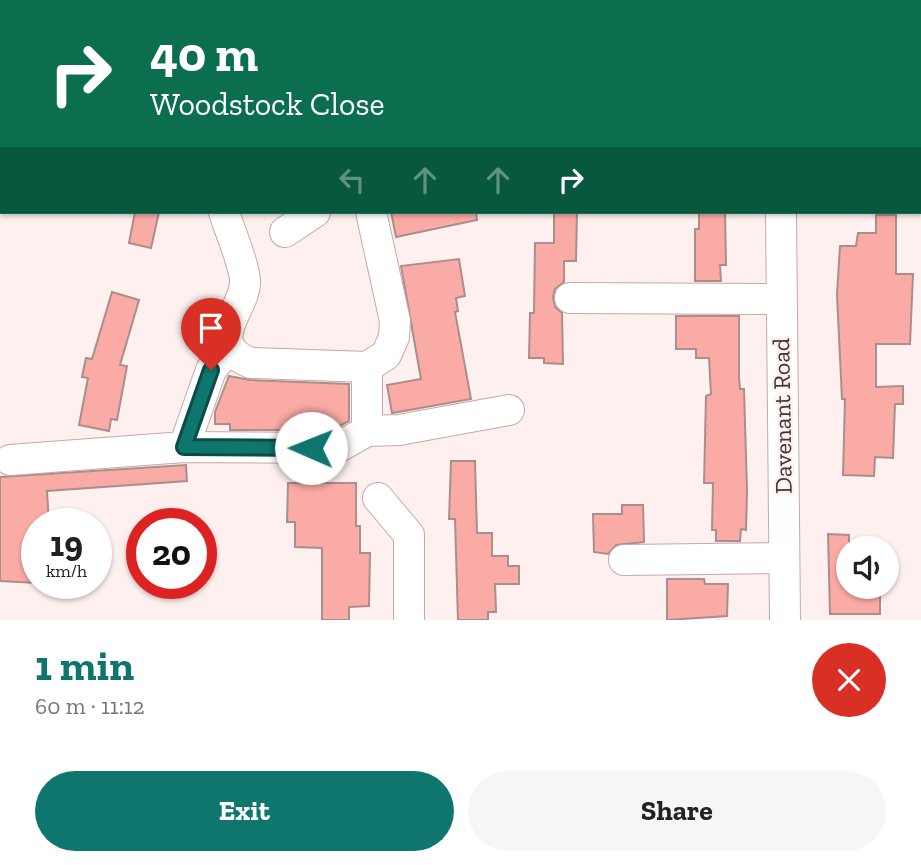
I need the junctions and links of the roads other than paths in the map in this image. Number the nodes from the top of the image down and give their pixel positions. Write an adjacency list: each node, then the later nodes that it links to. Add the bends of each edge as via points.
1 (225, 214): 8 (street, via 246,281 230,324)
2 (312, 214): 5 (street)
3 (370, 214): 9 (street, via 395,321 386,355)
4 (781, 214): 7 (street, Davenant Road)
5 (285, 232)
6 (570, 299): 7 (street)
7 (781, 299): 15 (street, Davenant Road)
8 (230, 347): 9 (street, via 251,363); 12 (street, via 211,370)
9 (367, 367): 11 (street)
10 (509, 410): 11 (street, via 399,430)
11 (367, 431): 12 (street, via 337,448)
12 (184, 447): 13 (street)
13 (10, 460)
14 (378, 498): 17 (street, via 409,536)
15 (784, 558): 16 (street); 18 (street, Davenant Road)
16 (624, 560)
17 (409, 620)
18 (785, 620)

